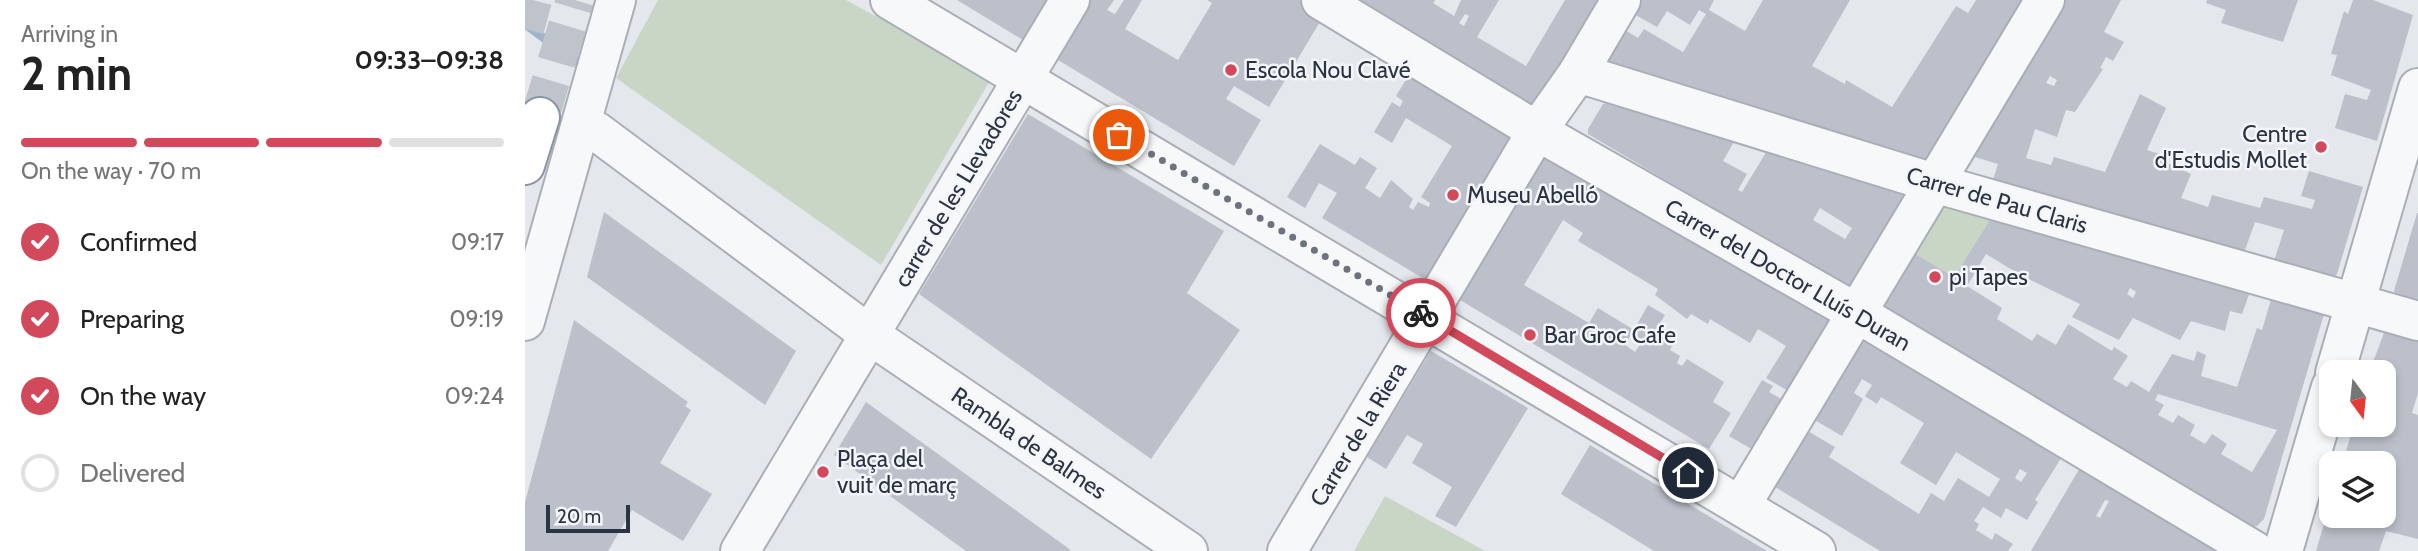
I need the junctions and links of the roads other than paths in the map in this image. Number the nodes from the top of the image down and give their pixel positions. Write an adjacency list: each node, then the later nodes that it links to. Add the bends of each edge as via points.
1 (616, 0): 11 (street)
2 (890, 0): 8 (street)
3 (1070, 0): 8 (street, carrer de les Llevadores)
4 (1321, 0): 12 (street, Carrer del Doctor Lluís Duran)
5 (1621, 0): 7 (street, Carrer de la Riera)
6 (2045, 0): 14 (street)
7 (1578, 73): 12 (street, Carrer de la Riera); 14 (street, Carrer de Pau Claris)
8 (1024, 78): 17 (street); 20 (street, carrer de les Llevadores)
9 (2418, 88): 15 (street)
10 (540, 117): 13 (highway)
11 (588, 125): 18 (street); 20 (street, Rambla de Balmes)
12 (1537, 131): 16 (street, Carrer del Doctor Lluís Duran); 17 (street, Carrer de la Riera)
13 (525, 165)
14 (1934, 183): 15 (street, Carrer de Pau Claris); 16 (street)
15 (2355, 303): 19 (street, Carrer de Pau Claris); 21 (street)
16 (1855, 312): 23 (street); 28 (street, Carrer del Doctor Lluís Duran)
17 (1428, 317): 23 (street); 26 (street, Carrer de la Riera)
18 (525, 321)
19 (2418, 321)
20 (870, 335): 24 (street); 25 (street, Rambla de Balmes)
21 (2339, 360)
22 (2319, 428): 29 (street)
23 (1741, 505): 27 (street)
24 (740, 551)
25 (1188, 551)
26 (1287, 551)
27 (1816, 551)
28 (2255, 551)
29 (2283, 551)

